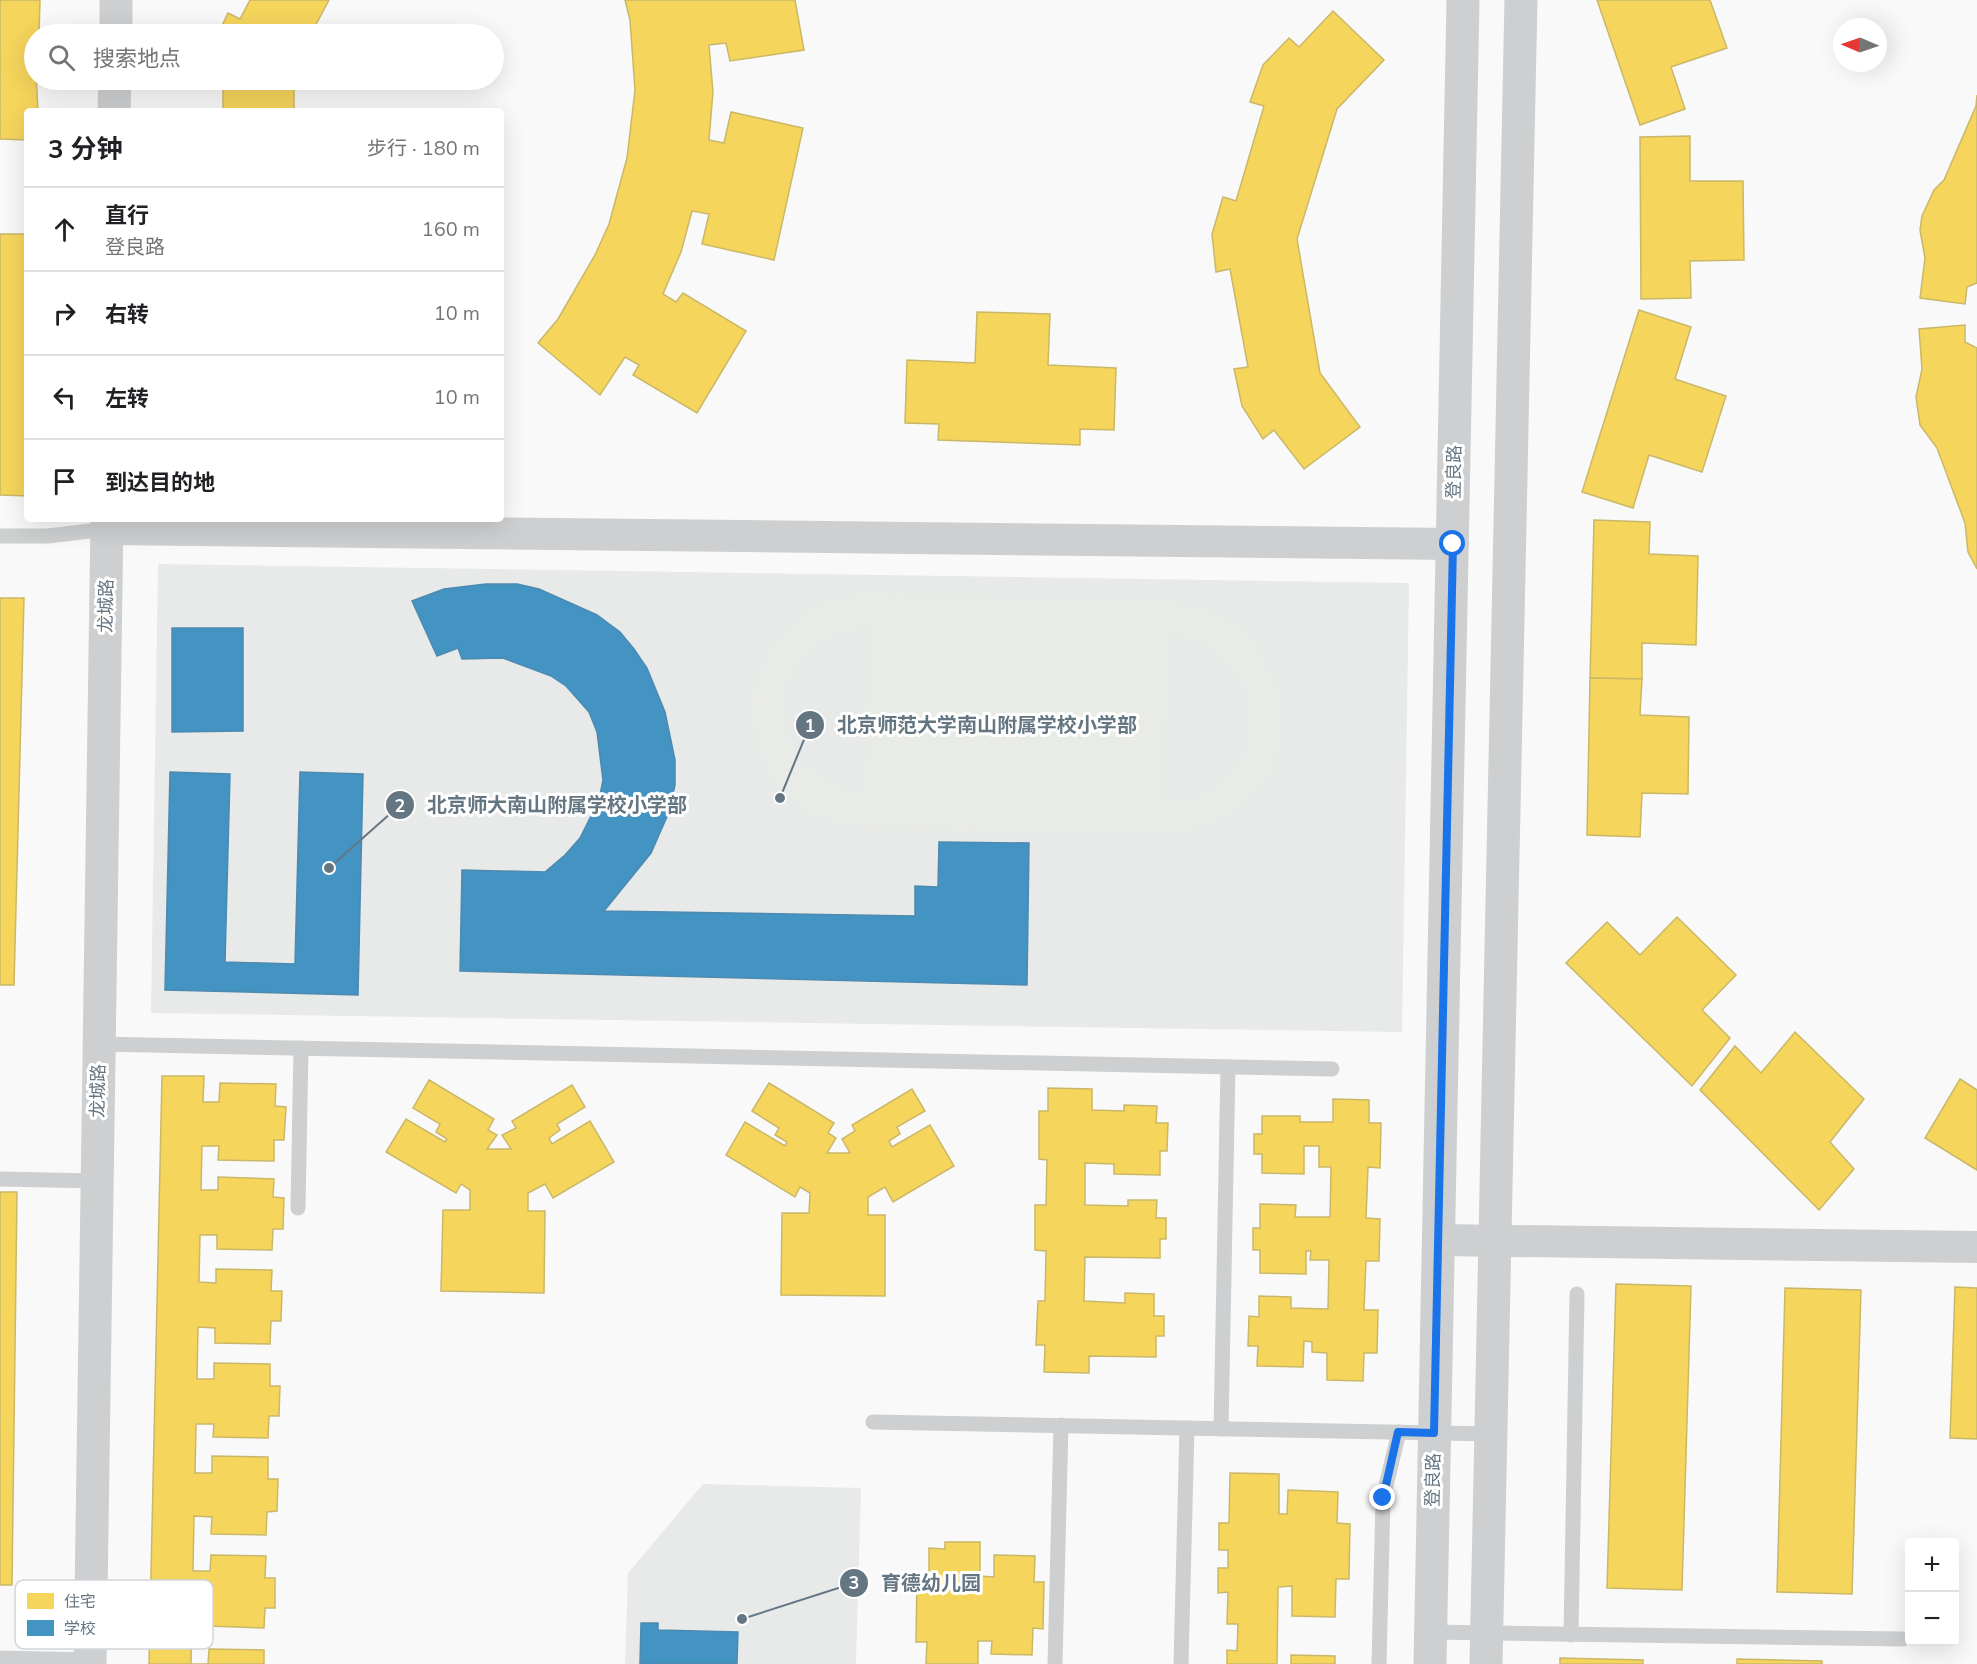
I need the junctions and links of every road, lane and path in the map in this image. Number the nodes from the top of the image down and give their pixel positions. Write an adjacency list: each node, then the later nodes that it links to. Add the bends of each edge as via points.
1 (116, 0): 4 (street)
2 (1463, 0): 9 (street, 登良路)
3 (1521, 0): 18 (street)
4 (116, 24)
5 (115, 90): 6 (street)
6 (114, 108)
7 (107, 524): 8 (lane, via 48,536); 9 (street); 10 (street, 龙城路)
8 (0, 536)
9 (1453, 544): 17 (street, 登良路)
10 (99, 1044): 11 (lane); 15 (street, 龙城路)
11 (301, 1048): 12 (lane); 16 (lane)
12 (1228, 1067): 13 (lane); 24 (lane)
13 (1332, 1069)
14 (0, 1179): 15 (lane)
15 (97, 1181): 28 (street, 龙城路)
16 (298, 1208)
17 (1438, 1240): 18 (street); 26 (street, 登良路)
18 (1496, 1242): 19 (street); 27 (street)
19 (1977, 1247)
20 (1578, 1294): 30 (lane)
21 (873, 1422): 22 (lane)
22 (1061, 1425): 23 (lane); 35 (lane)
23 (1187, 1428): 24 (lane); 36 (lane)
24 (1221, 1429): 25 (lane)
25 (1398, 1432): 26 (lane); 37 (lane, via 1383,1498)
26 (1434, 1433): 27 (lane); 29 (street, 登良路)
27 (1492, 1434): 32 (street)
28 (91, 1580)
29 (1431, 1632): 32 (lane); 38 (street, 登良路)
30 (1571, 1635): 31 (lane); 32 (lane)
31 (1903, 1639)
32 (1486, 1649)
33 (0, 1658): 34 (lane)
34 (90, 1662)
35 (1055, 1664)
36 (1181, 1664)
37 (1379, 1664)
38 (1430, 1664)

